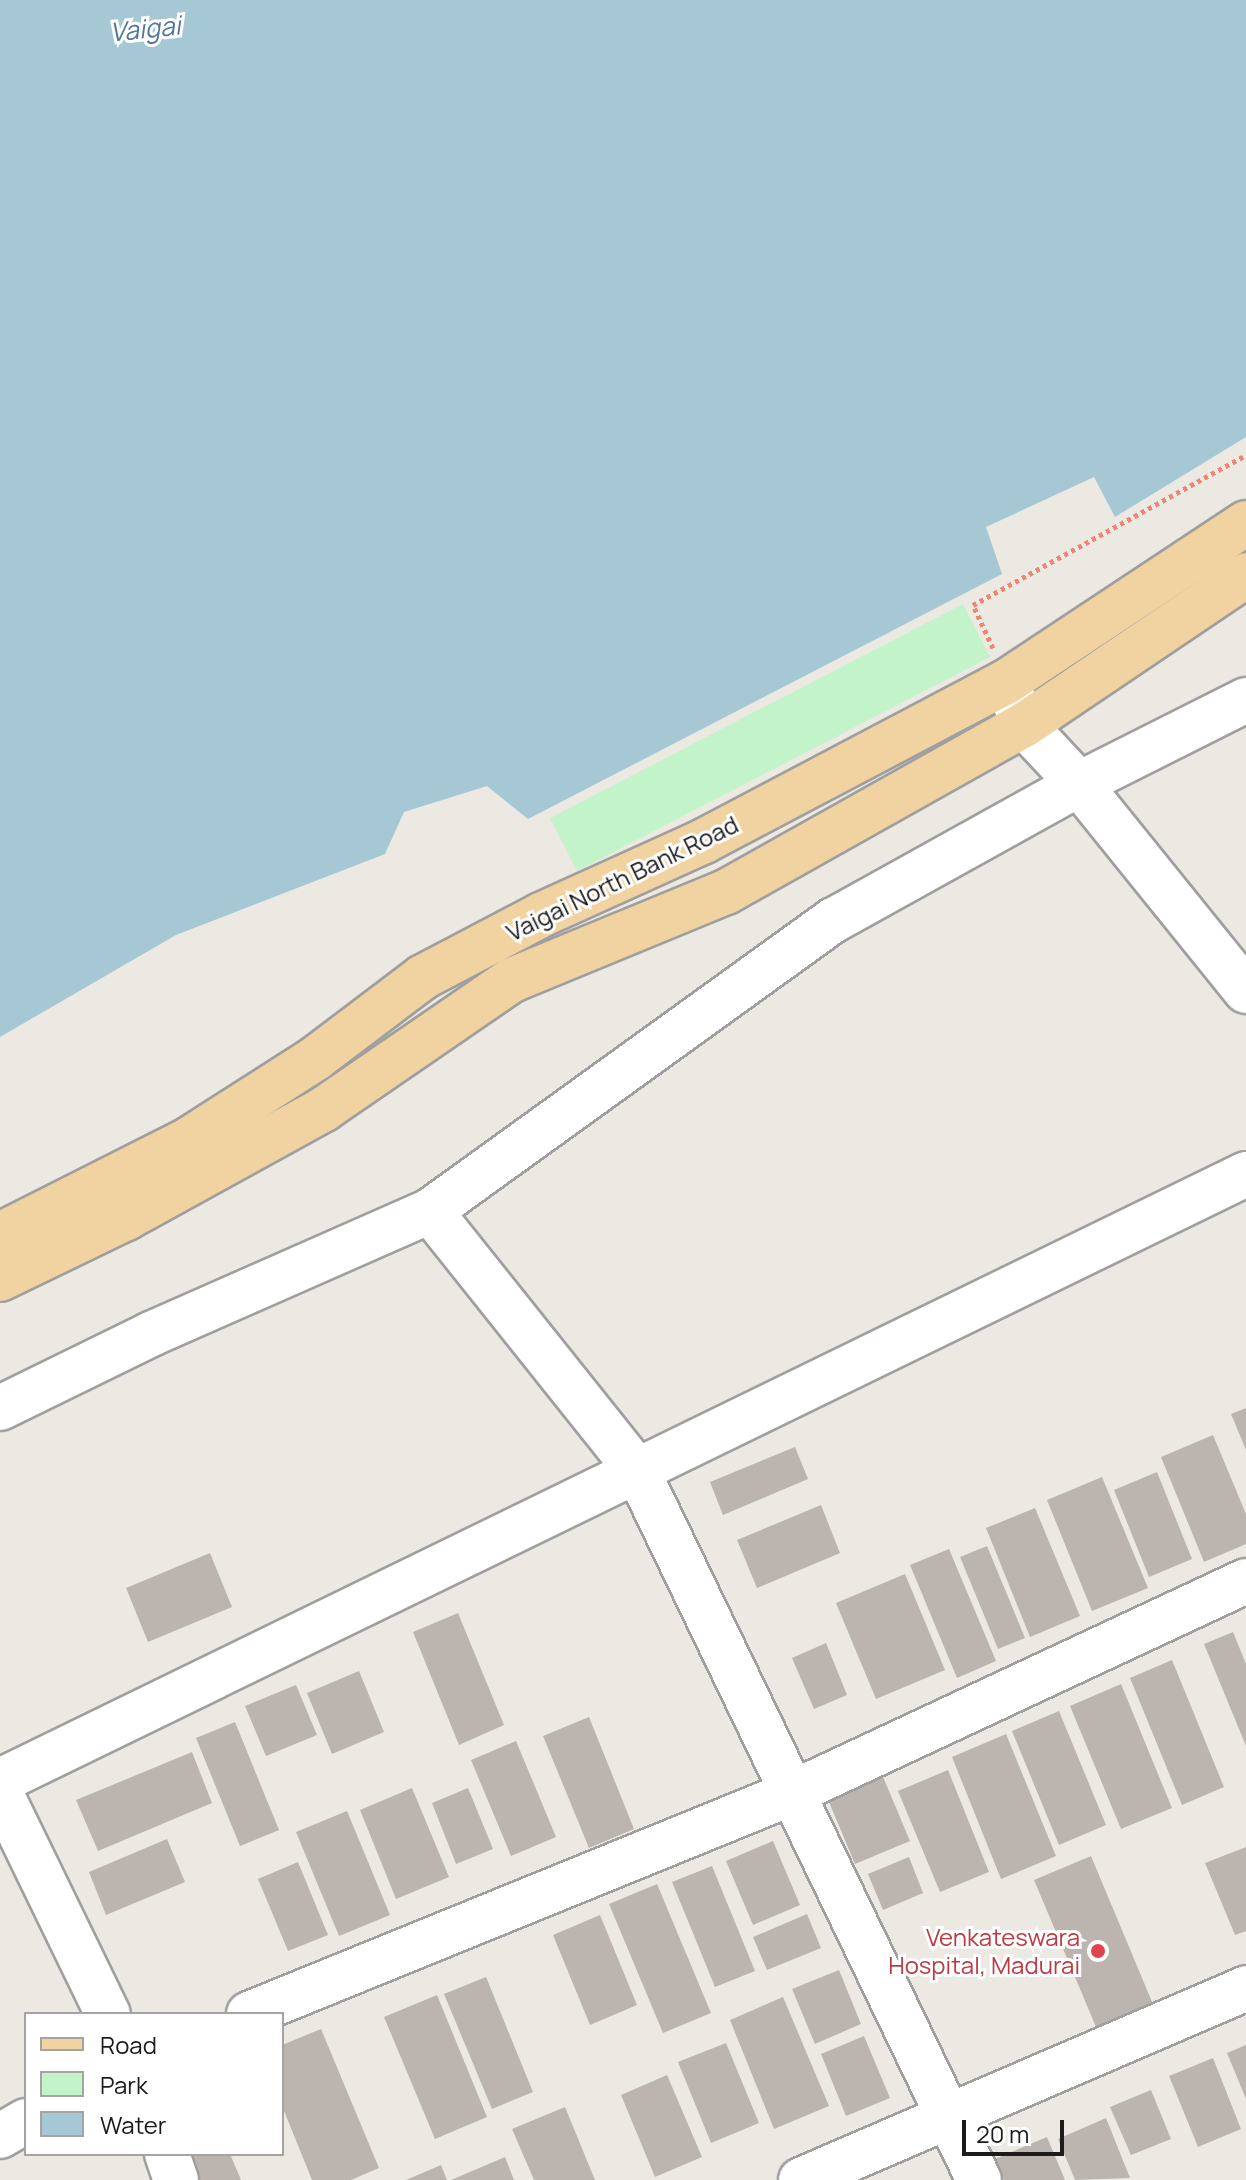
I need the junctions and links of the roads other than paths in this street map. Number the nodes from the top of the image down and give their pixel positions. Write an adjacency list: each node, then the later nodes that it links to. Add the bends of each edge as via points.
1 (1246, 523): 3 (main road, Vaigai North Bank Road)
2 (1246, 575): 5 (main road, Vaigai North Bank Road)
3 (1006, 682): 5 (street); 10 (main road, Vaigai North Bank Road, via 704,841 541,915 423,977 316,1058 188,1140)
4 (1246, 700): 6 (street)
5 (1024, 725): 6 (street); 11 (main road, Vaigai North Bank Road, via 726,892 512,980 324,1109 126,1218)
6 (1079, 784): 7 (street); 9 (street, via 834,920)
7 (1246, 991)
8 (1246, 1174): 13 (street)
9 (430, 1211): 12 (street, via 151,1334); 13 (street)
10 (0, 1235)
11 (0, 1279)
12 (0, 1408)
13 (637, 1470): 15 (street); 17 (street)
14 (1246, 1581): 17 (street)
15 (0, 1781)
16 (0, 1792): 18 (street)
17 (792, 1793): 21 (street); 22 (street)
18 (14, 1863): 20 (street)
19 (1246, 1988): 22 (street)
20 (107, 2012)
21 (254, 2012)
22 (948, 2116): 27 (street); 28 (street)
23 (24, 2122): 24 (street)
24 (0, 2136)
25 (168, 2156): 26 (street)
26 (176, 2180)
27 (801, 2180)
28 (979, 2180)

